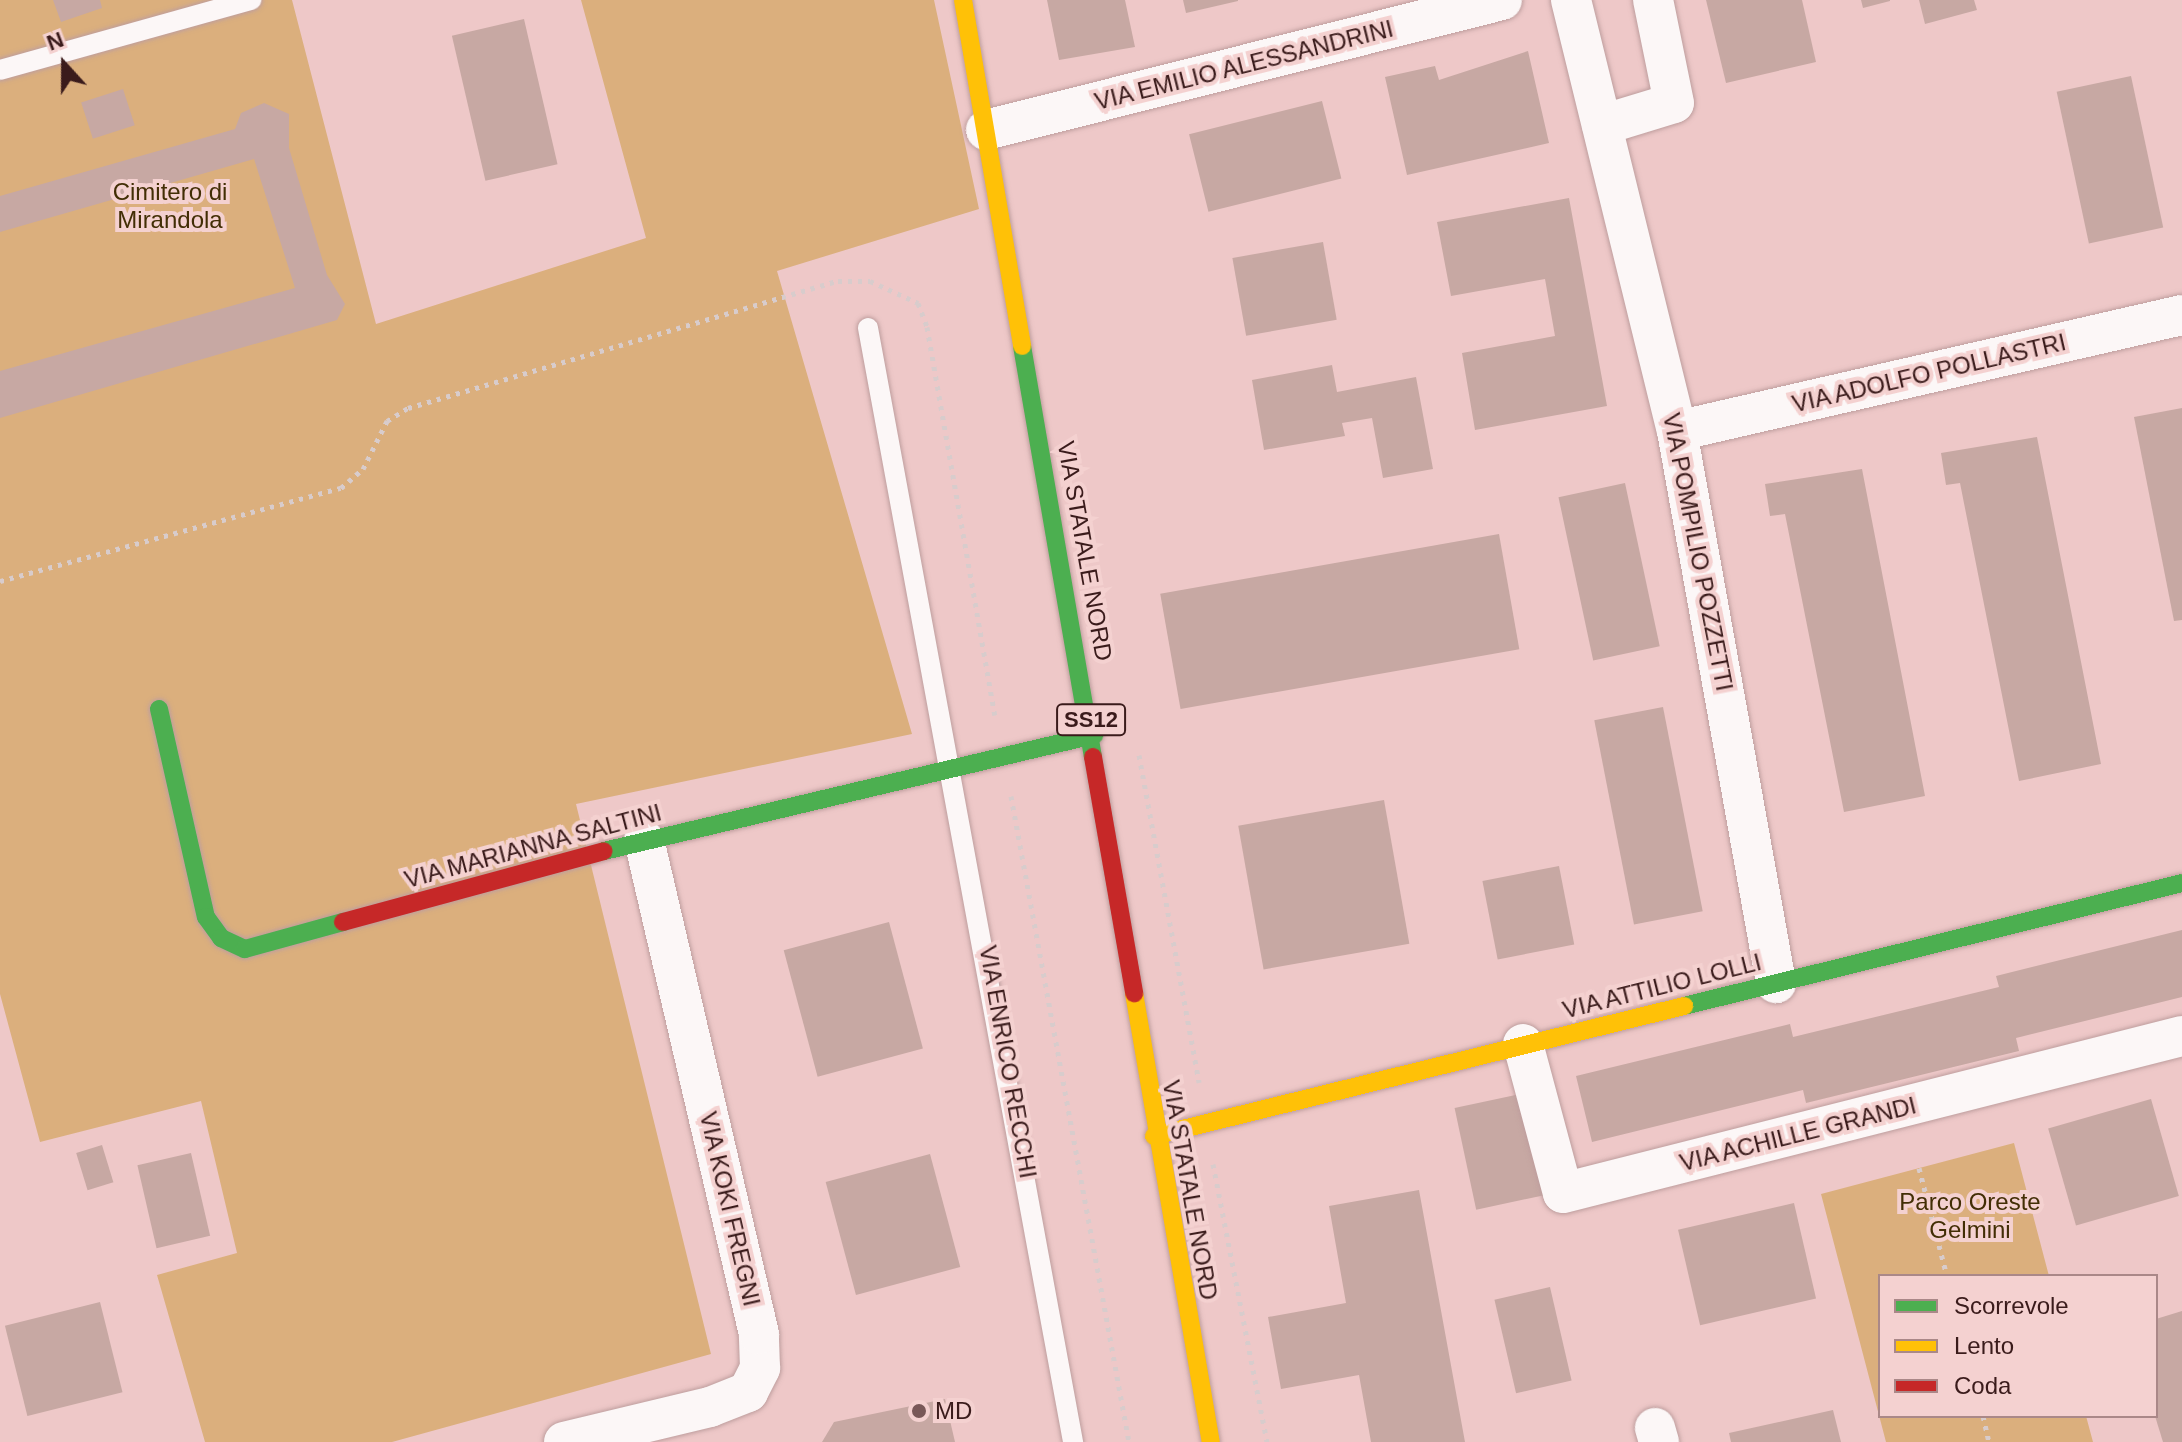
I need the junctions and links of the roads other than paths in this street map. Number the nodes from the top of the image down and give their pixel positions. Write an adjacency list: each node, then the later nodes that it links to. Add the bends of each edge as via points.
1 (251, 0): 6 (lane)
2 (963, 0): 8 (street, VIA STATALE NORD / SS12)
3 (1502, 0): 8 (street, VIA EMILIO ALESSANDRINI)
4 (1571, 0): 7 (street)
5 (1653, 0): 7 (street, via 1674,103)
6 (0, 70)
7 (1602, 125): 11 (street, VIA POMPILIO POZZETTI)
8 (986, 130): 13 (street, VIA STATALE NORD / SS12)
9 (2182, 315): 11 (street, VIA ADOLFO POLLASTRI)
10 (868, 328): 14 (lane, VIA ENRICO RECCHI)
11 (1677, 431): 17 (street, VIA POMPILIO POZZETTI)
12 (159, 709): 15 (street, VIA MARIANNA SALTINI, via 206,917 221,938 245,949)
13 (1094, 735): 14 (street, VIA MARIANNA SALTINI); 20 (street, VIA STATALE NORD / SS12)
14 (955, 768): 15 (street, VIA MARIANNA SALTINI); 22 (lane, VIA ENRICO RECCHI)
15 (644, 840): 21 (street, VIA KOKI FREGNI, via 759,1334 760,1368 748,1392 710,1407)
16 (2182, 883): 17 (street, VIA ATTILIO LOLLI)
17 (1776, 983): 19 (street, VIA ATTILIO LOLLI)
18 (2182, 1036): 19 (street, VIA ACHILLE GRANDI, via 1563,1193)
19 (1523, 1044): 20 (street, VIA ATTILIO LOLLI)
20 (1154, 1136): 23 (street, VIA STATALE NORD / SS12)
21 (564, 1442)
22 (1073, 1442)
23 (1211, 1442)

